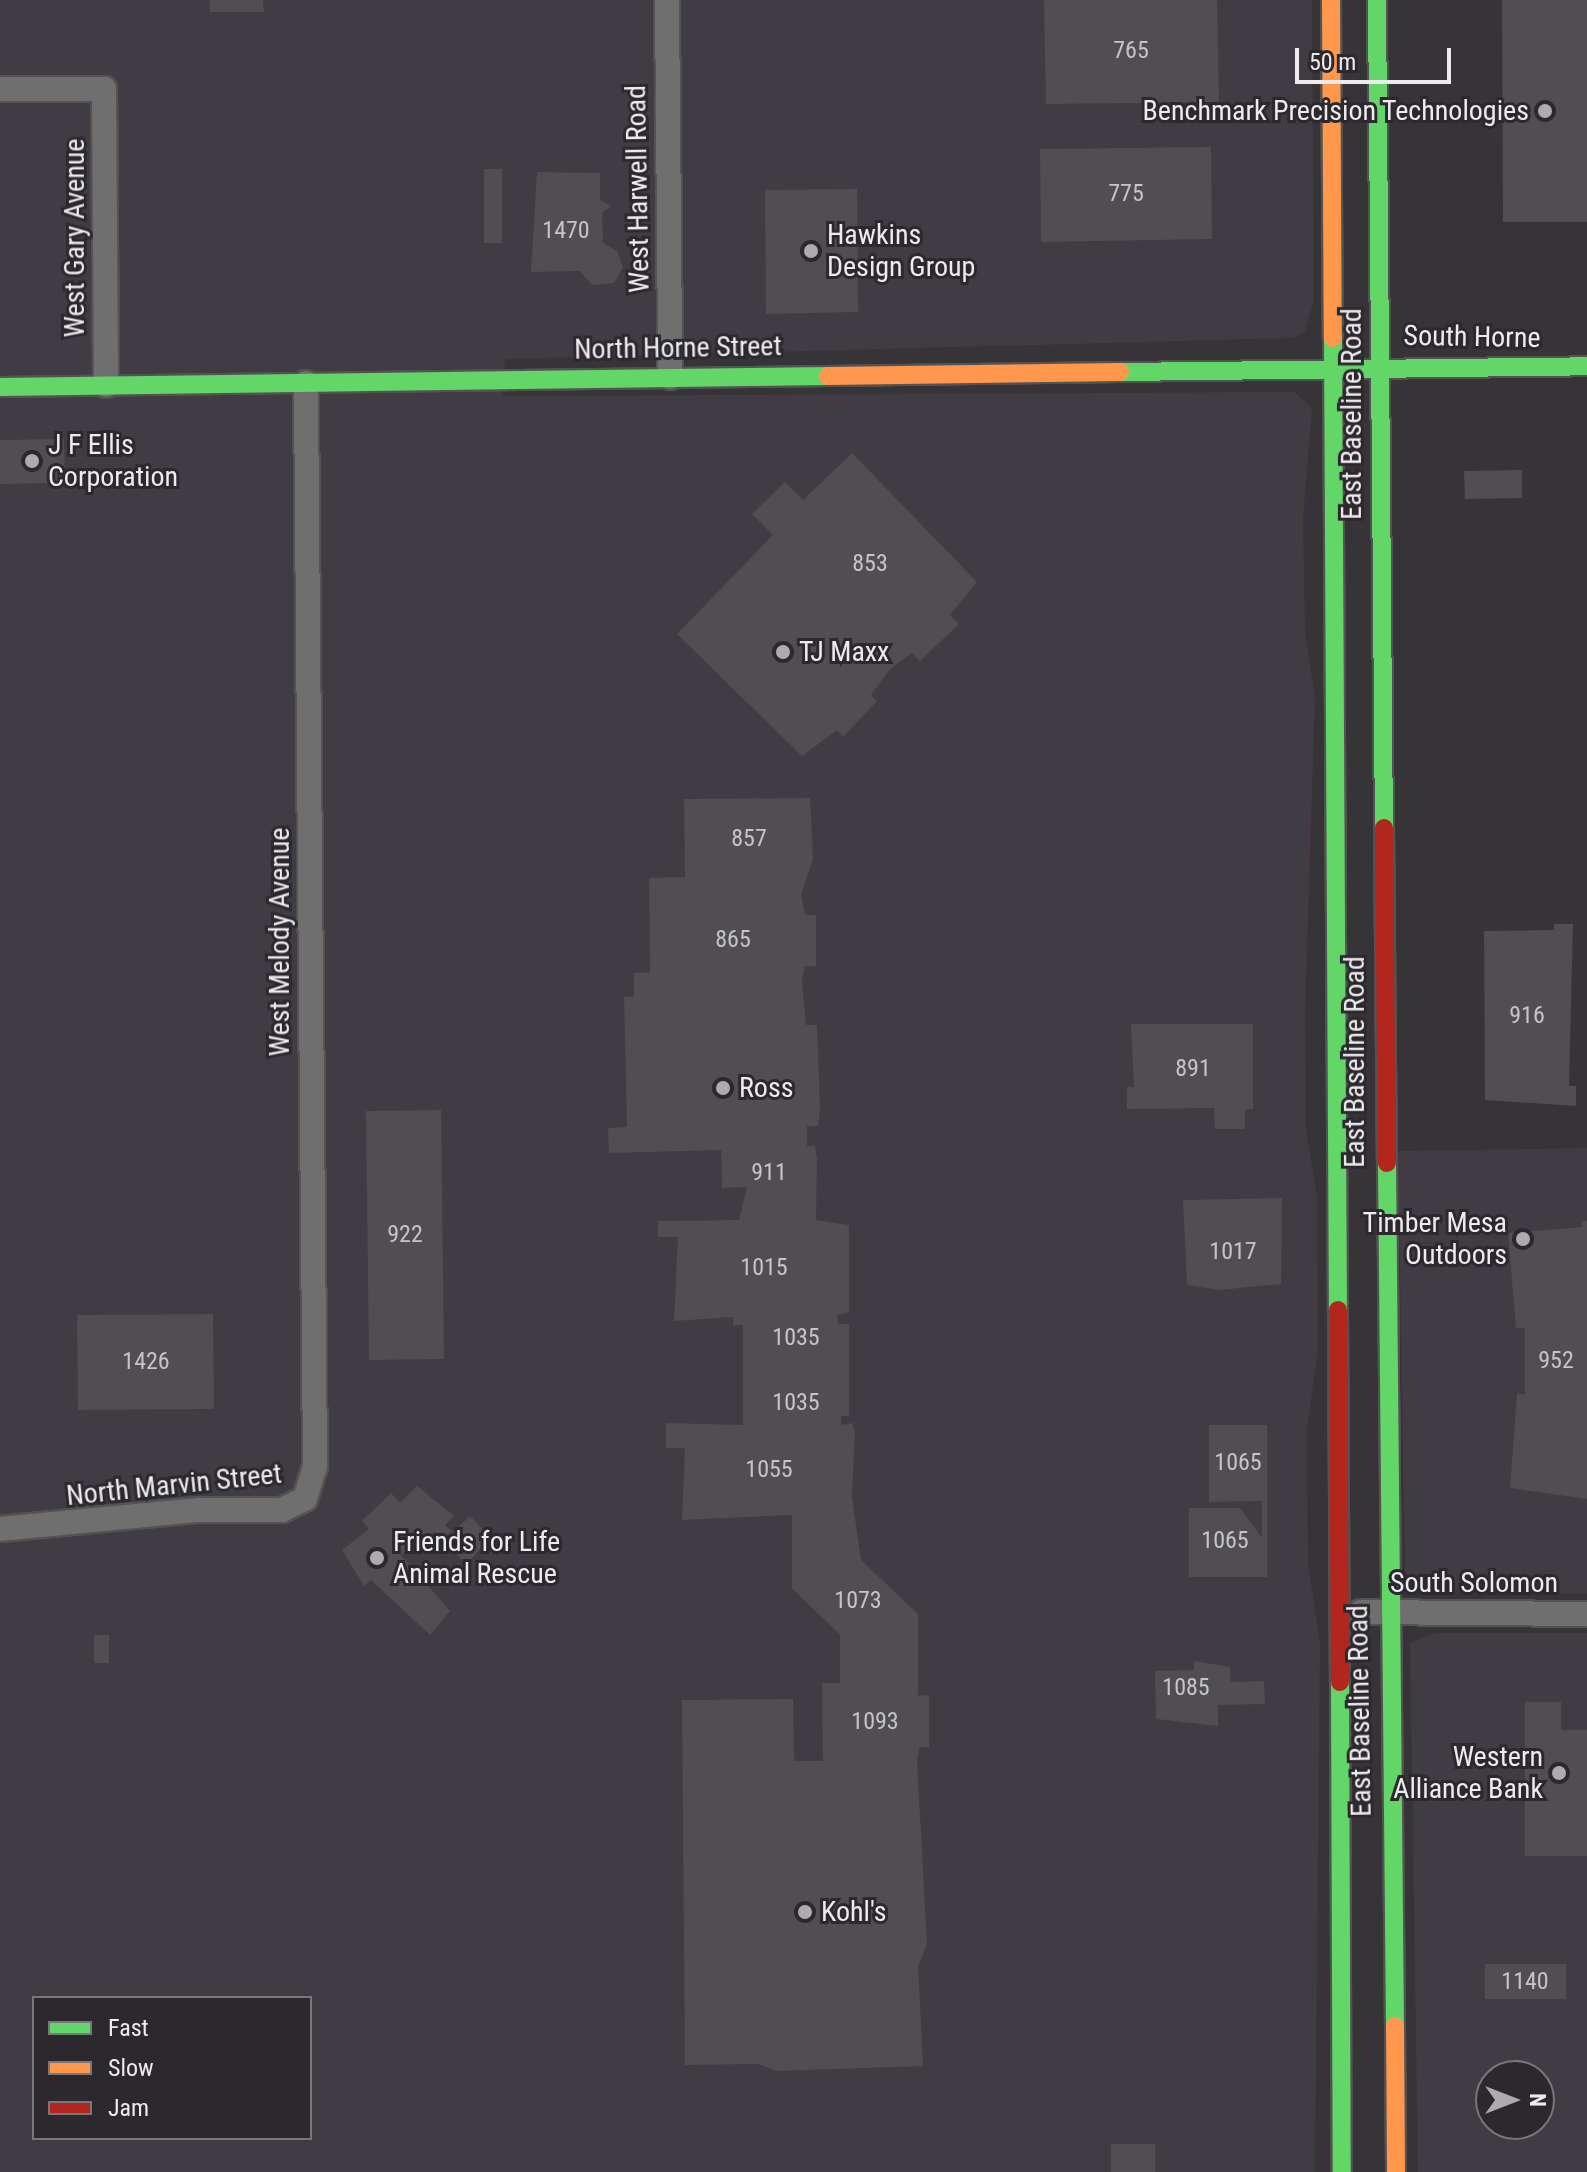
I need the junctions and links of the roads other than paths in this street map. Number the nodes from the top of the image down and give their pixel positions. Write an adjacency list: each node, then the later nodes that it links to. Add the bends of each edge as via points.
1 (667, 0): 9 (street, West Harwell Road)
2 (1331, 0): 5 (main road, East Baseline Road)
3 (1377, 0): 7 (main road, East Baseline Road)
4 (0, 89): 11 (street, West Gary Avenue, via 104,89)
5 (1334, 364): 6 (main road, North Horne Street); 9 (main road, North Horne Street); 13 (main road, East Baseline Road)
6 (1357, 364): 7 (main road, South Horne)
7 (1380, 364): 8 (main road, South Horne); 14 (main road, East Baseline Road)
8 (1587, 366)
9 (670, 377): 10 (main road, North Horne Street)
10 (306, 383): 11 (main road, North Horne Street); 19 (street, West Melody Avenue, via 315,1467)
11 (106, 385): 12 (main road, North Horne Street)
12 (0, 387)
13 (1333, 908): 14 (main road, via 1356,962 1361,1083); 15 (main road, East Baseline Road)
14 (1383, 1115): 18 (main road, East Baseline Road)
15 (1336, 1163): 16 (main road); 24 (main road, East Baseline Road)
16 (1357, 1191)
17 (1365, 1330): 18 (main road)
18 (1385, 1365): 22 (main road, East Baseline Road)
19 (305, 1499): 20 (street, North Marvin Street, via 282,1510 199,1510)
20 (0, 1529)
21 (1361, 1612): 22 (street, South Solomon)
22 (1386, 1614): 23 (street, South Solomon); 25 (main road, East Baseline Road)
23 (1587, 1614)
24 (1342, 2172)
25 (1396, 2172)

